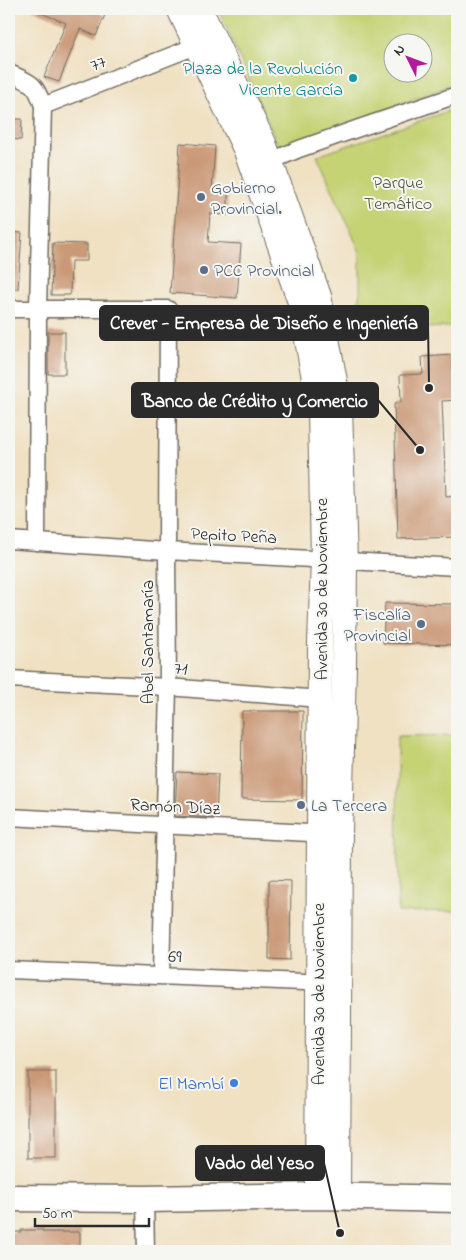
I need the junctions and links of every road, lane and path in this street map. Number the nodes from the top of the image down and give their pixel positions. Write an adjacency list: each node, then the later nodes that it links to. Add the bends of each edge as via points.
1 (179, 9): 3 (main road, Avenida 30 de Noviembre)
2 (200, 9): 3 (main road, Avenida 30 de Noviembre)
3 (206, 42): 6 (street, 77); 7 (main road, Avenida 30 de Noviembre, via 246,151)
4 (9, 73): 6 (street, via 32,84 39,92)
5 (457, 95): 7 (street, via 299,149)
6 (43, 106): 9 (street)
7 (262, 165): 13 (main road, Avenida 30 de Noviembre, via 300,302 320,411)
8 (9, 309): 9 (street)
9 (38, 309): 11 (street); 12 (street, Abel Santamaría, via 168,309)
10 (9, 540): 11 (street, Pepito Peña)
11 (37, 542): 12 (street, Pepito Peña)
12 (167, 551): 13 (street, Pepito Peña); 16 (street, Abel Santamaría)
13 (334, 561): 14 (street, Pepito Peña); 17 (main road, Avenida 30 de Noviembre, via 320,642); 20 (main road, Avenida 30 de Noviembre, via 344,665)
14 (457, 567)
15 (9, 678): 16 (street, 71)
16 (168, 688): 17 (street, 71); 19 (street, Abel Santamaría)
17 (320, 699): 20 (main road, Avenida 30 de Noviembre)
18 (9, 818): 19 (street, Ramón Díaz)
19 (164, 826): 20 (street, Ramón Díaz); 22 (street, Abel Santamaría)
20 (330, 834): 23 (main road, Avenida 30 de Noviembre)
21 (9, 970): 22 (street, 69)
22 (161, 975): 23 (street, 69)
23 (328, 983): 24 (main road, Avenida 30 de Noviembre)
24 (328, 1196): 26 (main road); 27 (main road)
25 (9, 1198): 26 (main road)
26 (145, 1199): 28 (street)
27 (457, 1199)
28 (146, 1251)

